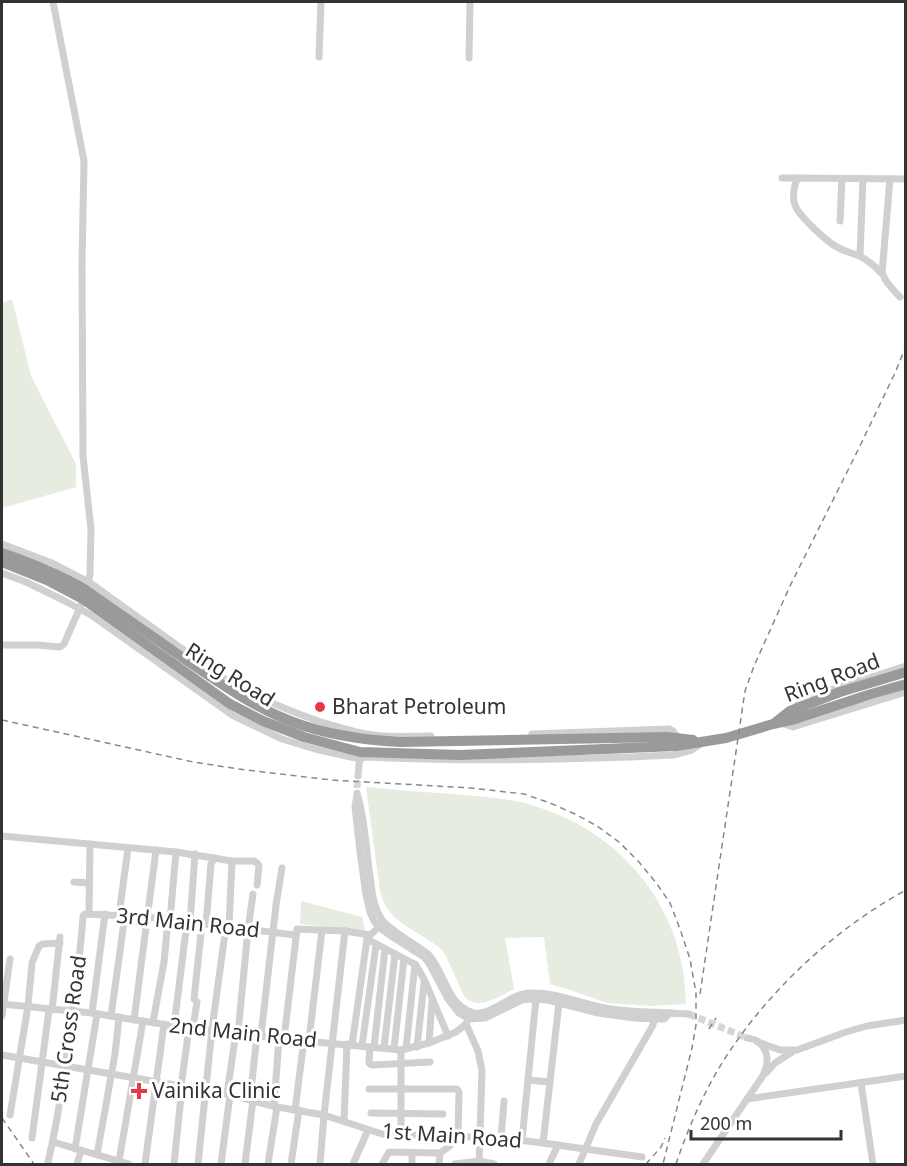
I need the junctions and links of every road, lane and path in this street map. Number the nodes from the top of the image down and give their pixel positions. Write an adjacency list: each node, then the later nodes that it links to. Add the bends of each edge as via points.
1 (53, 2): 20 (street, via 84,161 83,456 91,529)
2 (321, 2): 4 (street)
3 (470, 2): 5 (street)
4 (319, 57)
5 (469, 58)
6 (782, 178): 7 (street)
7 (798, 178): 8 (street); 13 (street, via 794,203 799,212 834,246)
8 (842, 178): 9 (street); 12 (street)
9 (863, 179): 10 (street); 13 (street)
10 (890, 179): 11 (street); 14 (street)
11 (906, 179)
12 (840, 221)
13 (860, 255): 14 (street)
14 (882, 273): 15 (street)
15 (900, 297)
16 (2, 544): 20 (street, via 52,563)
17 (2, 553): 20 (highway, Ring Road, via 63,577)
18 (2, 562): 20 (highway, Ring Road)
19 (2, 573): 20 (street, via 63,600)
20 (85, 595): 21 (street, via 60,647); 28 (highway, Ring Road, via 235,693 293,722 327,732 400,742 678,738); 29 (highway, Ring Road, via 230,704 263,721)
21 (2, 645)
22 (906, 666): 26 (street, via 804,698)
23 (906, 672): 26 (highway, Ring Road)
24 (906, 684): 27 (highway, Ring Road)
25 (906, 692): 27 (street, via 793,727)
26 (790, 711): 27 (highway, Ring Road)
27 (777, 724): 28 (highway, Ring Road)
28 (707, 741): 29 (highway, Ring Road, via 676,746 460,755)
29 (360, 755): 30 (street)
30 (358, 776)
31 (2, 836): 32 (street)
32 (90, 844): 33 (street); 41 (street, 5th Cross Road)
33 (128, 848): 34 (street); 46 (street)
34 (156, 850): 35 (street); 47 (street)
35 (176, 852): 36 (street); 48 (street)
36 (195, 854): 37 (street); 49 (street)
37 (214, 858): 38 (street); 50 (street)
38 (232, 861): 42 (street, via 257,863); 51 (street)
39 (282, 868): 56 (street)
40 (74, 882): 41 (street)
41 (89, 883): 45 (street, 5th Cross Road)
42 (256, 885)
43 (253, 894): 53 (street)
44 (105, 914): 45 (street, 3rd Main Road); 46 (street, 3rd Main Road); 74 (street)
45 (86, 915): 72 (street, 5th Cross Road)
46 (122, 915): 47 (street, 3rd Main Road); 77 (street)
47 (148, 917): 48 (street, 3rd Main Road); 80 (street)
48 (169, 920): 49 (street, 3rd Main Road); 83 (street)
49 (188, 922): 50 (street, 3rd Main Road); 85 (street)
50 (204, 924): 51 (street, 3rd Main Road); 86 (street)
51 (227, 927): 53 (street, 3rd Main Road); 87 (street)
52 (379, 927): 58 (street); 78 (street, via 424,957 448,999 459,1013); 78 (street, via 366,895 354,807 357,790 375,907 389,927 433,958 448,989)
53 (248, 930): 56 (street, 3rd Main Road); 88 (street)
54 (322, 930): 55 (street); 57 (street); 93 (street)
55 (345, 931): 58 (street); 95 (street)
56 (272, 932): 57 (street, 3rd Main Road); 89 (street)
57 (297, 932): 91 (street)
58 (368, 937): 59 (street); 97 (street)
59 (376, 945): 60 (street); 98 (street)
60 (385, 949): 61 (street); 98 (street)
61 (395, 954): 63 (street); 100 (street)
62 (10, 959): 69 (street)
63 (404, 959): 64 (street); 101 (street)
64 (415, 964): 65 (street); 101 (street)
65 (424, 981): 66 (street); 99 (street)
66 (432, 999): 90 (street); 96 (street)
67 (536, 999): 68 (street); 78 (street, via 522,1000 485,1018); 114 (street)
68 (560, 1003): 79 (street, via 606,1014); 116 (street)
69 (3, 1004): 70 (street, 2nd Main Road); 76 (street)
70 (28, 1006): 71 (street, 2nd Main Road); 71 (street, via 32,963 39,946 60,940); 104 (street)
71 (50, 1010): 72 (street, 2nd Main Road); 105 (street)
72 (73, 1012): 74 (street, 2nd Main Road); 108 (street, 5th Cross Road)
73 (670, 1013): 75 (street); 78 (street, via 608,1009 529,993); 79 (street)
74 (94, 1014): 77 (street, 2nd Main Road); 109 (street)
75 (689, 1014)
76 (2, 1016)
77 (115, 1017): 80 (street, 2nd Main Road); 110 (street)
78 (469, 1018): 90 (street, 2nd Main Road); 137 (street, via 482,1071)
79 (655, 1019): 144 (street)
80 (134, 1020): 82 (street, 2nd Main Road)
81 (906, 1020): 102 (street, via 867,1026)
82 (143, 1021): 83 (street, 2nd Main Road); 113 (street)
83 (153, 1022): 84 (street, 2nd Main Road)
84 (165, 1024): 85 (street, 2nd Main Road); 115 (street)
85 (174, 1026): 86 (street, 2nd Main Road)
86 (191, 1027): 87 (street, 2nd Main Road); 118 (street)
87 (212, 1029): 88 (street, 2nd Main Road); 121 (street)
88 (237, 1032): 89 (street, 2nd Main Road); 122 (street)
89 (259, 1035): 91 (street, 2nd Main Road); 124 (street)
90 (448, 1036): 96 (street, 2nd Main Road)
91 (281, 1038): 93 (street, 2nd Main Road); 126 (street)
92 (747, 1038): 94 (street)
93 (306, 1040): 95 (street, 2nd Main Road); 127 (street)
94 (758, 1041): 102 (street, via 780,1050); 112 (street, via 768,1065)
95 (332, 1043): 97 (street, 2nd Main Road); 132 (street)
96 (429, 1043): 99 (street, 2nd Main Road)
97 (349, 1044): 98 (street, 2nd Main Road); 133 (street)
98 (368, 1046): 100 (street, 2nd Main Road); 107 (street, via 370,1064)
99 (417, 1047): 101 (street, 2nd Main Road)
100 (384, 1048): 101 (street, 2nd Main Road)
101 (401, 1049): 107 (street)
102 (797, 1050): 112 (street, via 775,1063)
103 (2, 1055): 104 (street, 1st Main Road)
104 (18, 1058): 105 (street, 1st Main Road); 131 (street)
105 (42, 1062): 108 (street, 1st Main Road); 138 (street)
106 (429, 1062): 107 (street)
107 (401, 1063): 120 (street)
108 (65, 1066): 109 (street, 1st Main Road); 141 (street, 5th Cross Road)
109 (89, 1070): 110 (street, 1st Main Road); 145 (street)
110 (111, 1074): 113 (street, 1st Main Road); 148 (street)
111 (906, 1076): 117 (street)
112 (762, 1077): 123 (street)
113 (134, 1078): 115 (street, 1st Main Road); 150 (street)
114 (528, 1080): 116 (street); 140 (street)
115 (156, 1082): 118 (street, 1st Main Road); 155 (street)
116 (550, 1082): 142 (street)
117 (861, 1083): 123 (street); 172 (street)
118 (182, 1087): 121 (street, 1st Main Road); 156 (street)
119 (369, 1089): 120 (street)
120 (401, 1089): 129 (street); 136 (street, via 458,1090)
121 (205, 1091): 122 (street, 1st Main Road); 157 (street)
122 (229, 1094): 124 (street, 1st Main Road); 158 (street)
123 (747, 1099): 171 (street)
124 (252, 1100): 126 (street, 1st Main Road); 159 (street)
125 (504, 1101): 139 (street)
126 (275, 1106): 127 (street, 1st Main Road); 160 (street)
127 (297, 1110): 132 (street, 1st Main Road); 161 (street)
128 (371, 1113): 129 (street)
129 (401, 1113): 130 (street); 135 (street)
130 (443, 1114)
131 (10, 1115)
132 (324, 1115): 133 (street, 1st Main Road); 162 (street)
133 (344, 1121): 134 (street, 1st Main Road)
134 (368, 1130): 135 (street, 1st Main Road); 163 (street)
135 (401, 1135): 136 (street, 1st Main Road)
136 (455, 1137): 137 (street, 1st Main Road); 147 (street)
137 (479, 1137): 139 (street, 1st Main Road); 151 (street)
138 (32, 1138)
139 (501, 1138): 140 (street, 1st Main Road)
140 (522, 1140): 142 (street, 1st Main Road)
141 (53, 1142): 145 (street); 152 (street, 5th Cross Road)
142 (543, 1143): 143 (street, 1st Main Road)
143 (558, 1145): 144 (street, 1st Main Road); 169 (street)
144 (586, 1148): 149 (street, 1st Main Road); 170 (street)
145 (78, 1150): 148 (street); 153 (street)
146 (412, 1153): 147 (street); 164 (street, via 389,1152); 165 (street)
147 (440, 1154): 166 (street)
148 (97, 1155): 150 (street)
149 (642, 1157)
150 (119, 1161): 154 (street)
151 (479, 1163): 167 (street); 168 (street)
152 (49, 1164)
153 (77, 1164)
154 (129, 1164)
155 (145, 1164)
156 (174, 1164)
157 (198, 1164)
158 (221, 1164)
159 (245, 1164)
160 (268, 1164)
161 (291, 1164)
162 (320, 1164)
163 (353, 1164)
164 (382, 1164)
165 (412, 1164)
166 (439, 1164)
167 (455, 1164)
168 (494, 1164)
169 (549, 1164)
170 (579, 1164)
171 (703, 1164)
172 (873, 1164)

